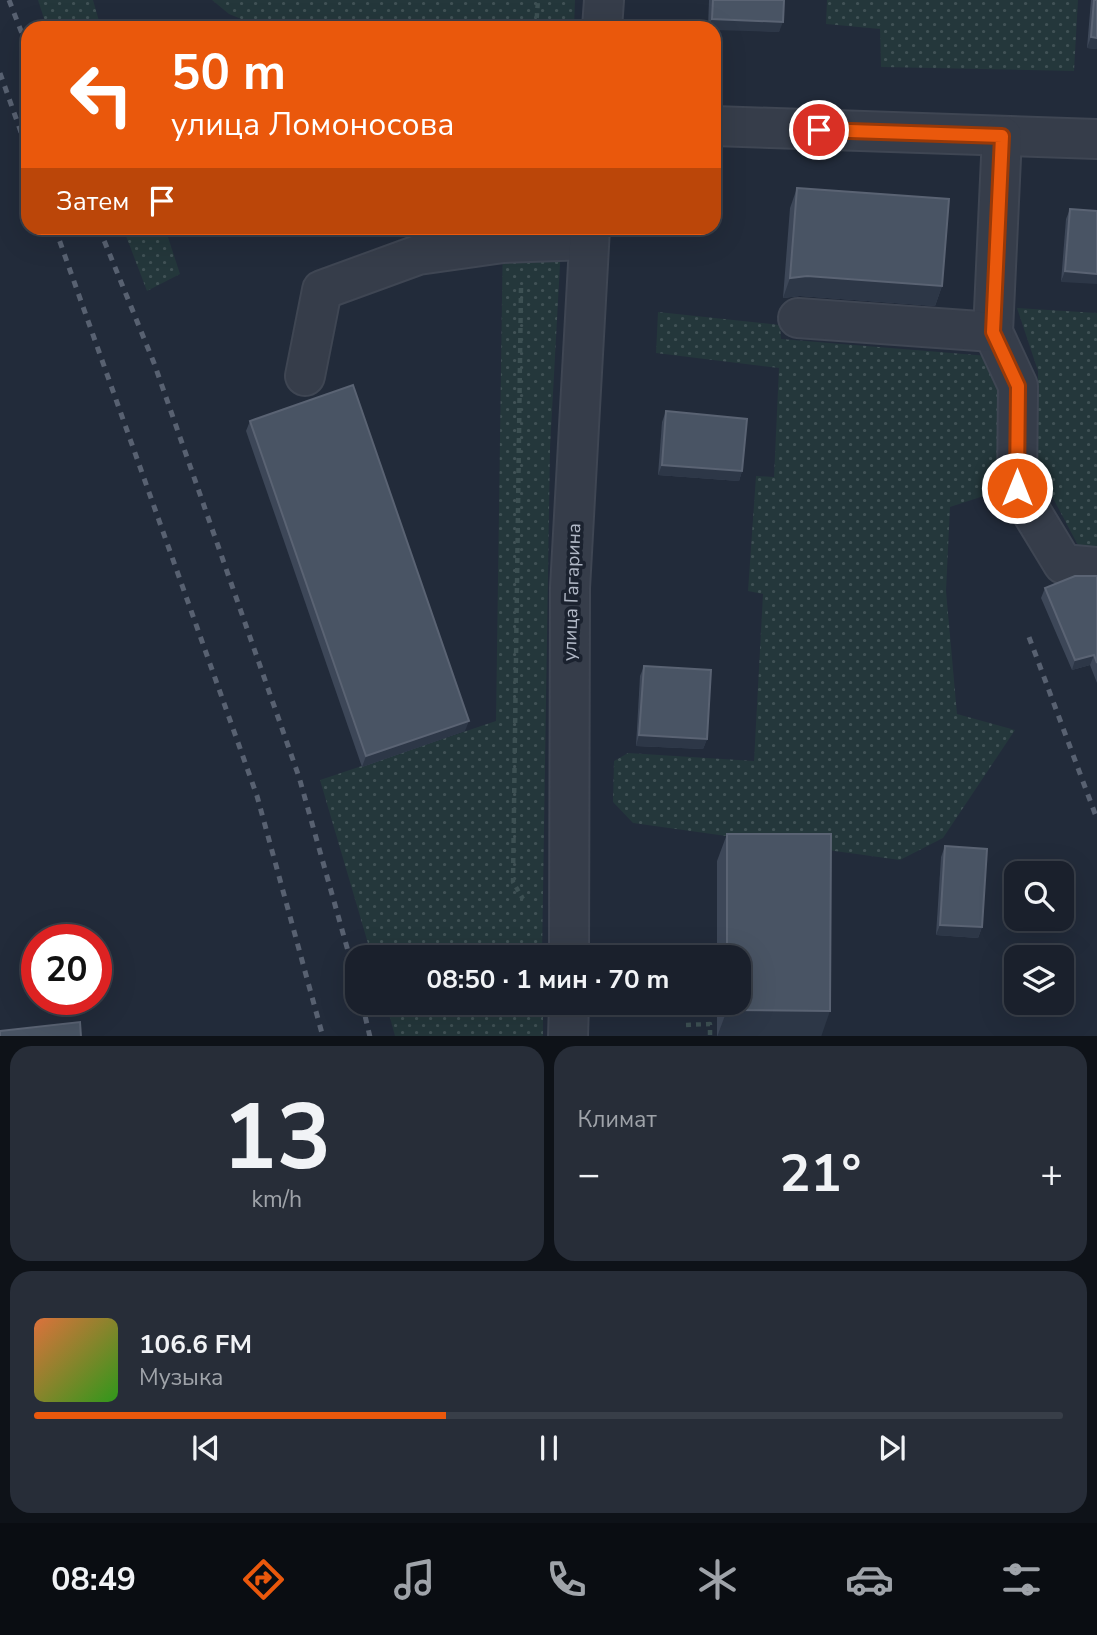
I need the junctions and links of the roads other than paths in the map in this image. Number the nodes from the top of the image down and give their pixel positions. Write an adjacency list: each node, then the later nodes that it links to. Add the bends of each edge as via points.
1 (604, 0): 2 (street)
2 (602, 21)
3 (721, 126): 4 (street)
4 (1002, 136): 5 (street); 9 (street)
5 (1097, 139)
6 (582, 235): 10 (street, via 418,255 322,290)
7 (590, 235): 12 (street, улица Гагарина, via 570,588)
8 (798, 318): 9 (street)
9 (993, 332): 11 (street, via 1018,386 1017,488 1063,564)
10 (304, 376)
11 (1097, 567)
12 (569, 945)
13 (569, 1015): 14 (street)
14 (568, 1036)

